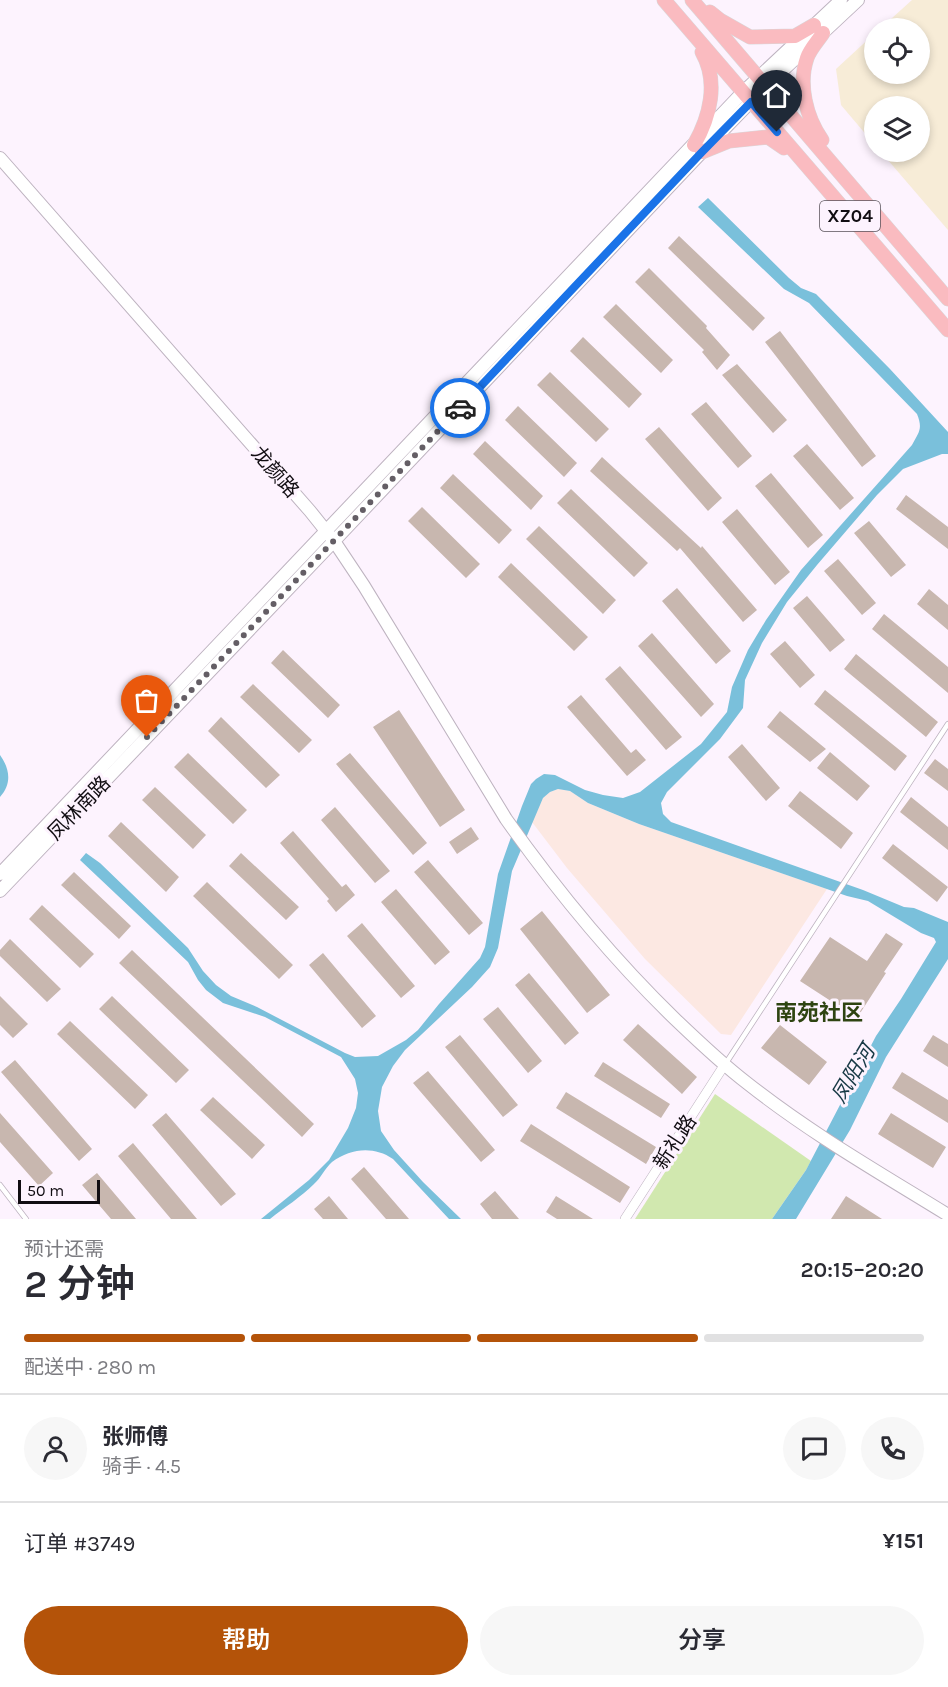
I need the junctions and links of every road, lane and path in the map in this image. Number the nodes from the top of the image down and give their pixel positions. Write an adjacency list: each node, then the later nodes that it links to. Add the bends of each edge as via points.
1 (664, 0): 5 (main road, XZ04)
2 (694, 0): 6 (main road, via 750,37 795,36); 7 (main road, XZ04)
3 (841, 0): 6 (main road, 凤林南路)
4 (858, 0): 6 (main road, 凤林南路)
5 (685, 25): 8 (main road, XZ04); 9 (main road, via 708,63 712,97)
6 (819, 29): 7 (main road, 凤林南路); 12 (main road, via 807,57 802,86 813,128)
7 (762, 81): 8 (main road, 凤林南路); 12 (main road, XZ04)
8 (747, 97): 9 (main road, 凤林南路); 11 (main road, XZ04)
9 (698, 148): 11 (main road, via 768,137); 15 (main road, 凤林南路)
10 (0, 158): 15 (main road, 龙颜路)
11 (802, 161): 14 (main road, XZ04)
12 (856, 191): 13 (main road, XZ04)
13 (948, 299)
14 (948, 330)
15 (330, 536): 17 (main road, 凤林南路); 18 (main road, 凤林南路); 19 (main road, 龙颜路, via 531,856 614,956)
16 (948, 724): 19 (lane)
17 (0, 874)
18 (0, 891)
19 (725, 1065): 21 (main road, 龙颜路, via 808,1129); 23 (street, 新礼路)
20 (0, 1185): 22 (lane)
21 (948, 1215)
22 (26, 1219)
23 (625, 1219)

